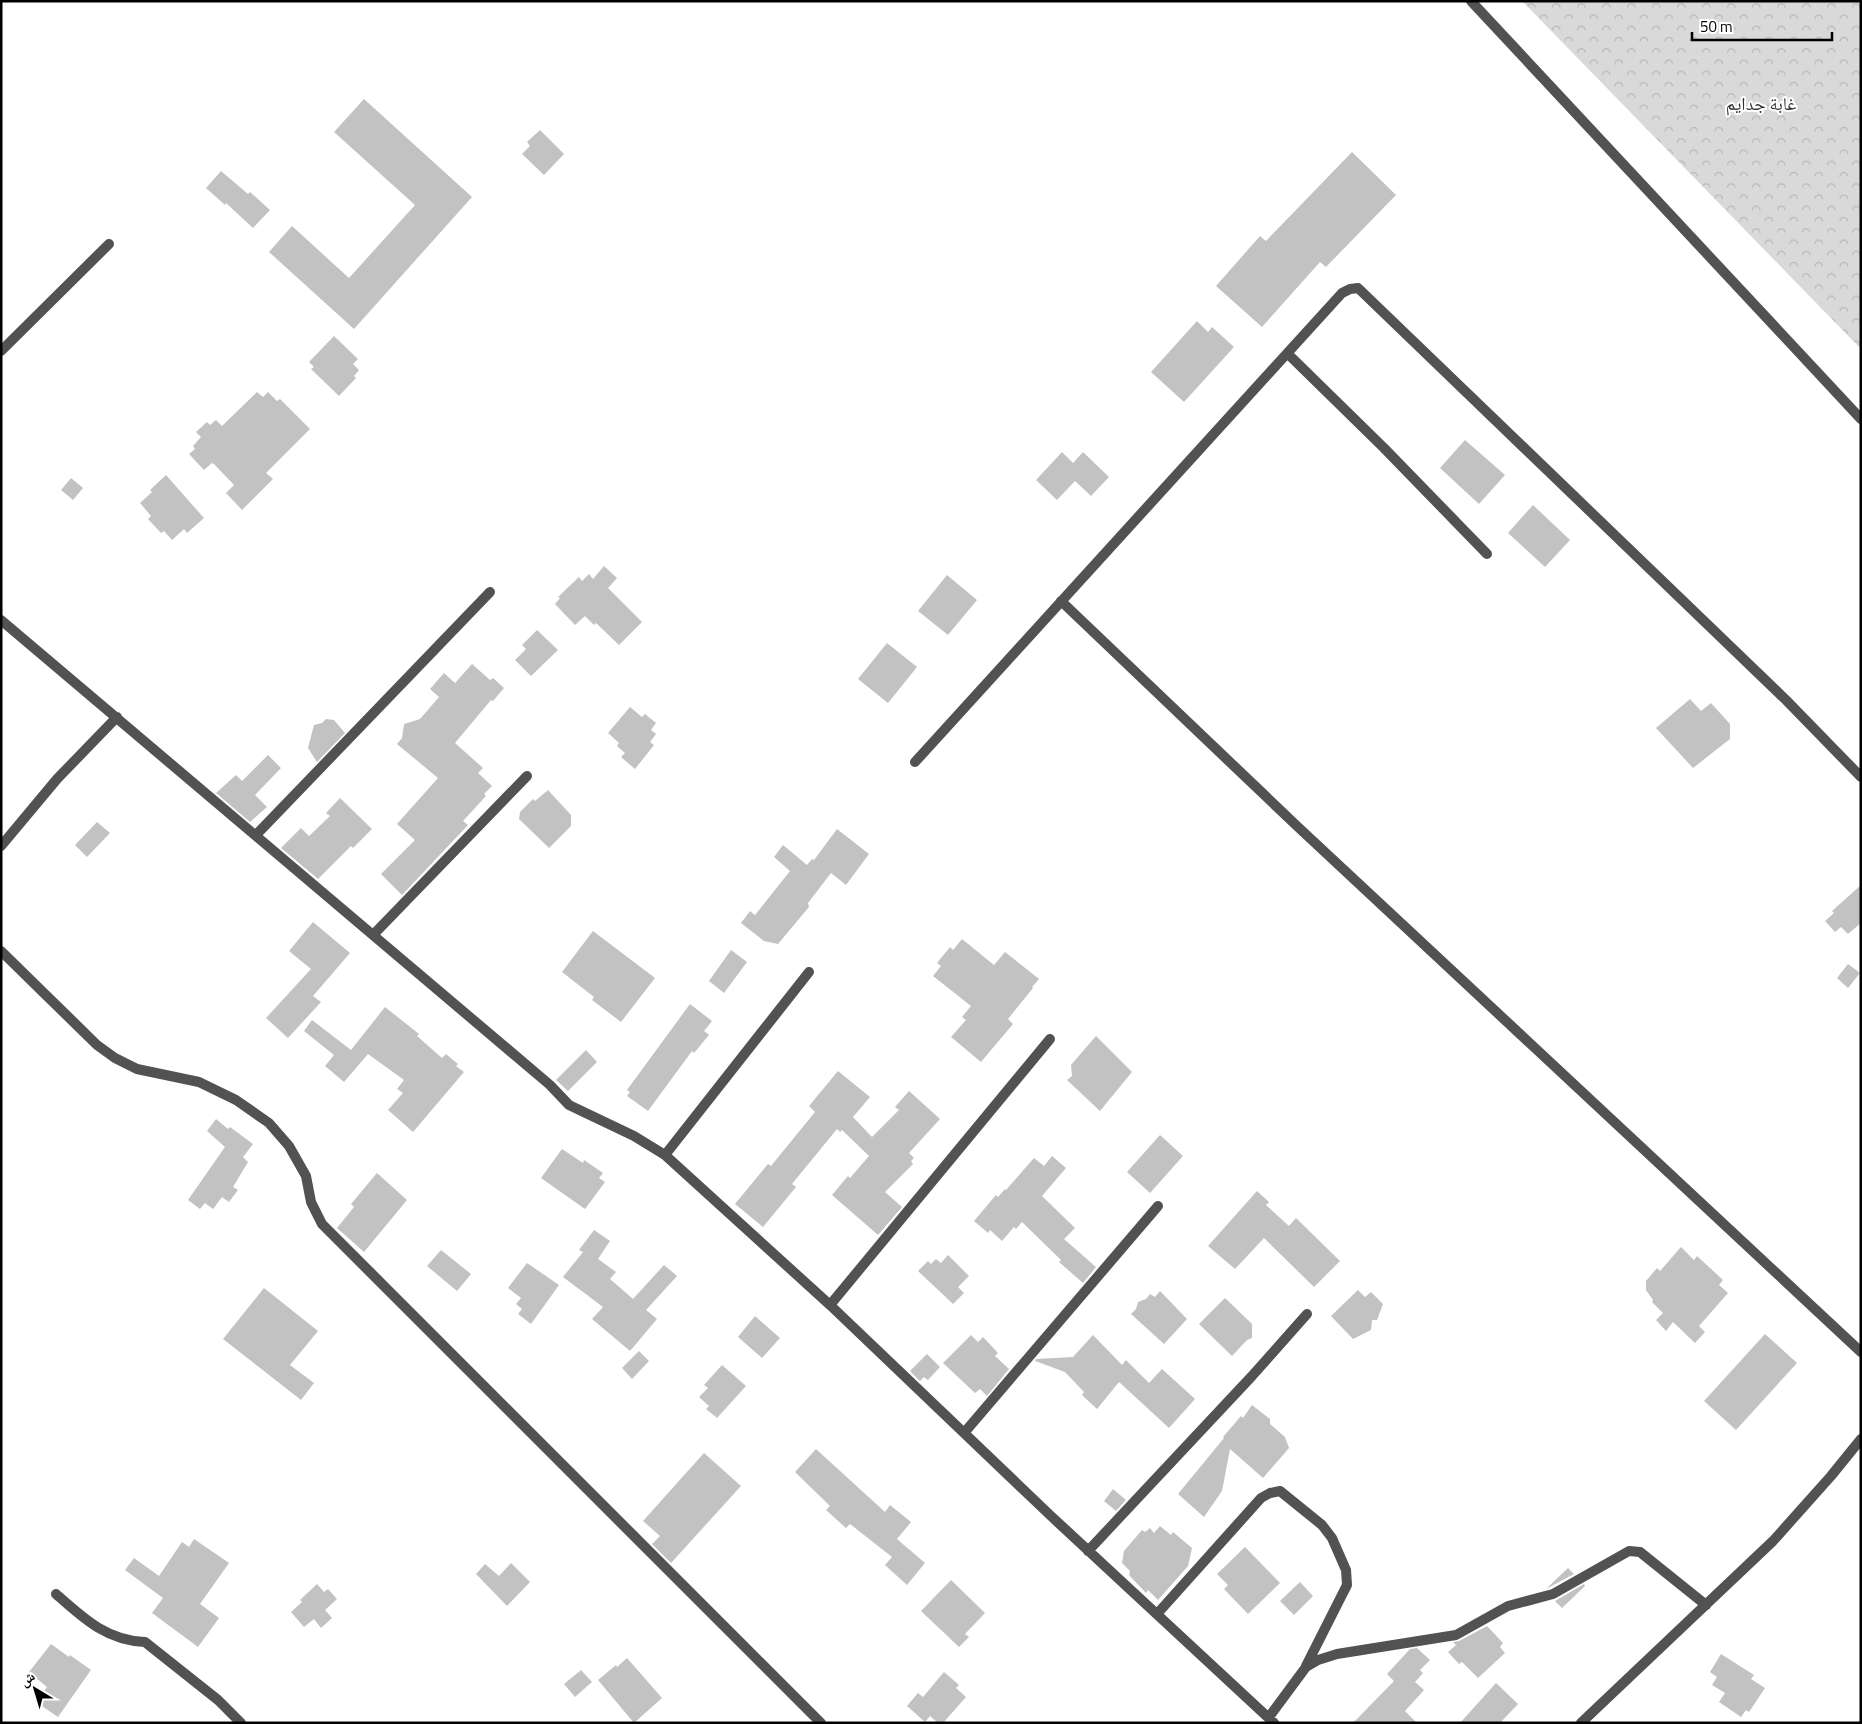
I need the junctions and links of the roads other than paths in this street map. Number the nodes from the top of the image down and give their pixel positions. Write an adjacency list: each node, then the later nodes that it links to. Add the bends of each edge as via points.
1 (1471, 1): 5 (street)
2 (109, 244): 3 (street)
3 (1, 351)
4 (1288, 354): 6 (street); 8 (street); 13 (street, via 1342,293 1358,288 1786,700)
5 (1861, 419)
6 (1487, 554)
7 (490, 592): 14 (street)
8 (1061, 601): 11 (street); 24 (street)
9 (1, 620): 10 (street)
10 (117, 717): 14 (street); 15 (street, via 57,779)
11 (915, 762)
12 (527, 776): 16 (street)
13 (1861, 777)
14 (256, 835): 16 (street)
15 (1, 846)
16 (373, 935): 20 (street, via 550,1085 569,1105)
17 (1, 951): 34 (street, via 115,1058 137,1069 199,1082 236,1100 269,1123 290,1146 306,1176 311,1202 322,1224)
18 (809, 972): 20 (street)
19 (1050, 1039): 22 (street)
20 (666, 1155): 22 (street)
21 (1158, 1206): 25 (street)
22 (830, 1305): 25 (street)
23 (1307, 1314): 27 (street)
24 (1861, 1352)
25 (964, 1433): 27 (street)
26 (1860, 1441): 29 (street, via 1778,1535)
27 (1088, 1551): 30 (street)
28 (56, 1594): 33 (street, via 110,1635 130,1642 145,1642)
29 (1706, 1605): 31 (street, via 1640,1552 1629,1551 1552,1594 1508,1606 1456,1635 1337,1654); 35 (street)
30 (1156, 1614): 31 (street, via 1261,1498 1280,1491 1322,1525 1332,1538 1346,1570 1347,1585); 32 (street)
31 (1306, 1667): 32 (street)
32 (1271, 1720)
33 (242, 1723)
34 (821, 1723)
35 (1581, 1723)

